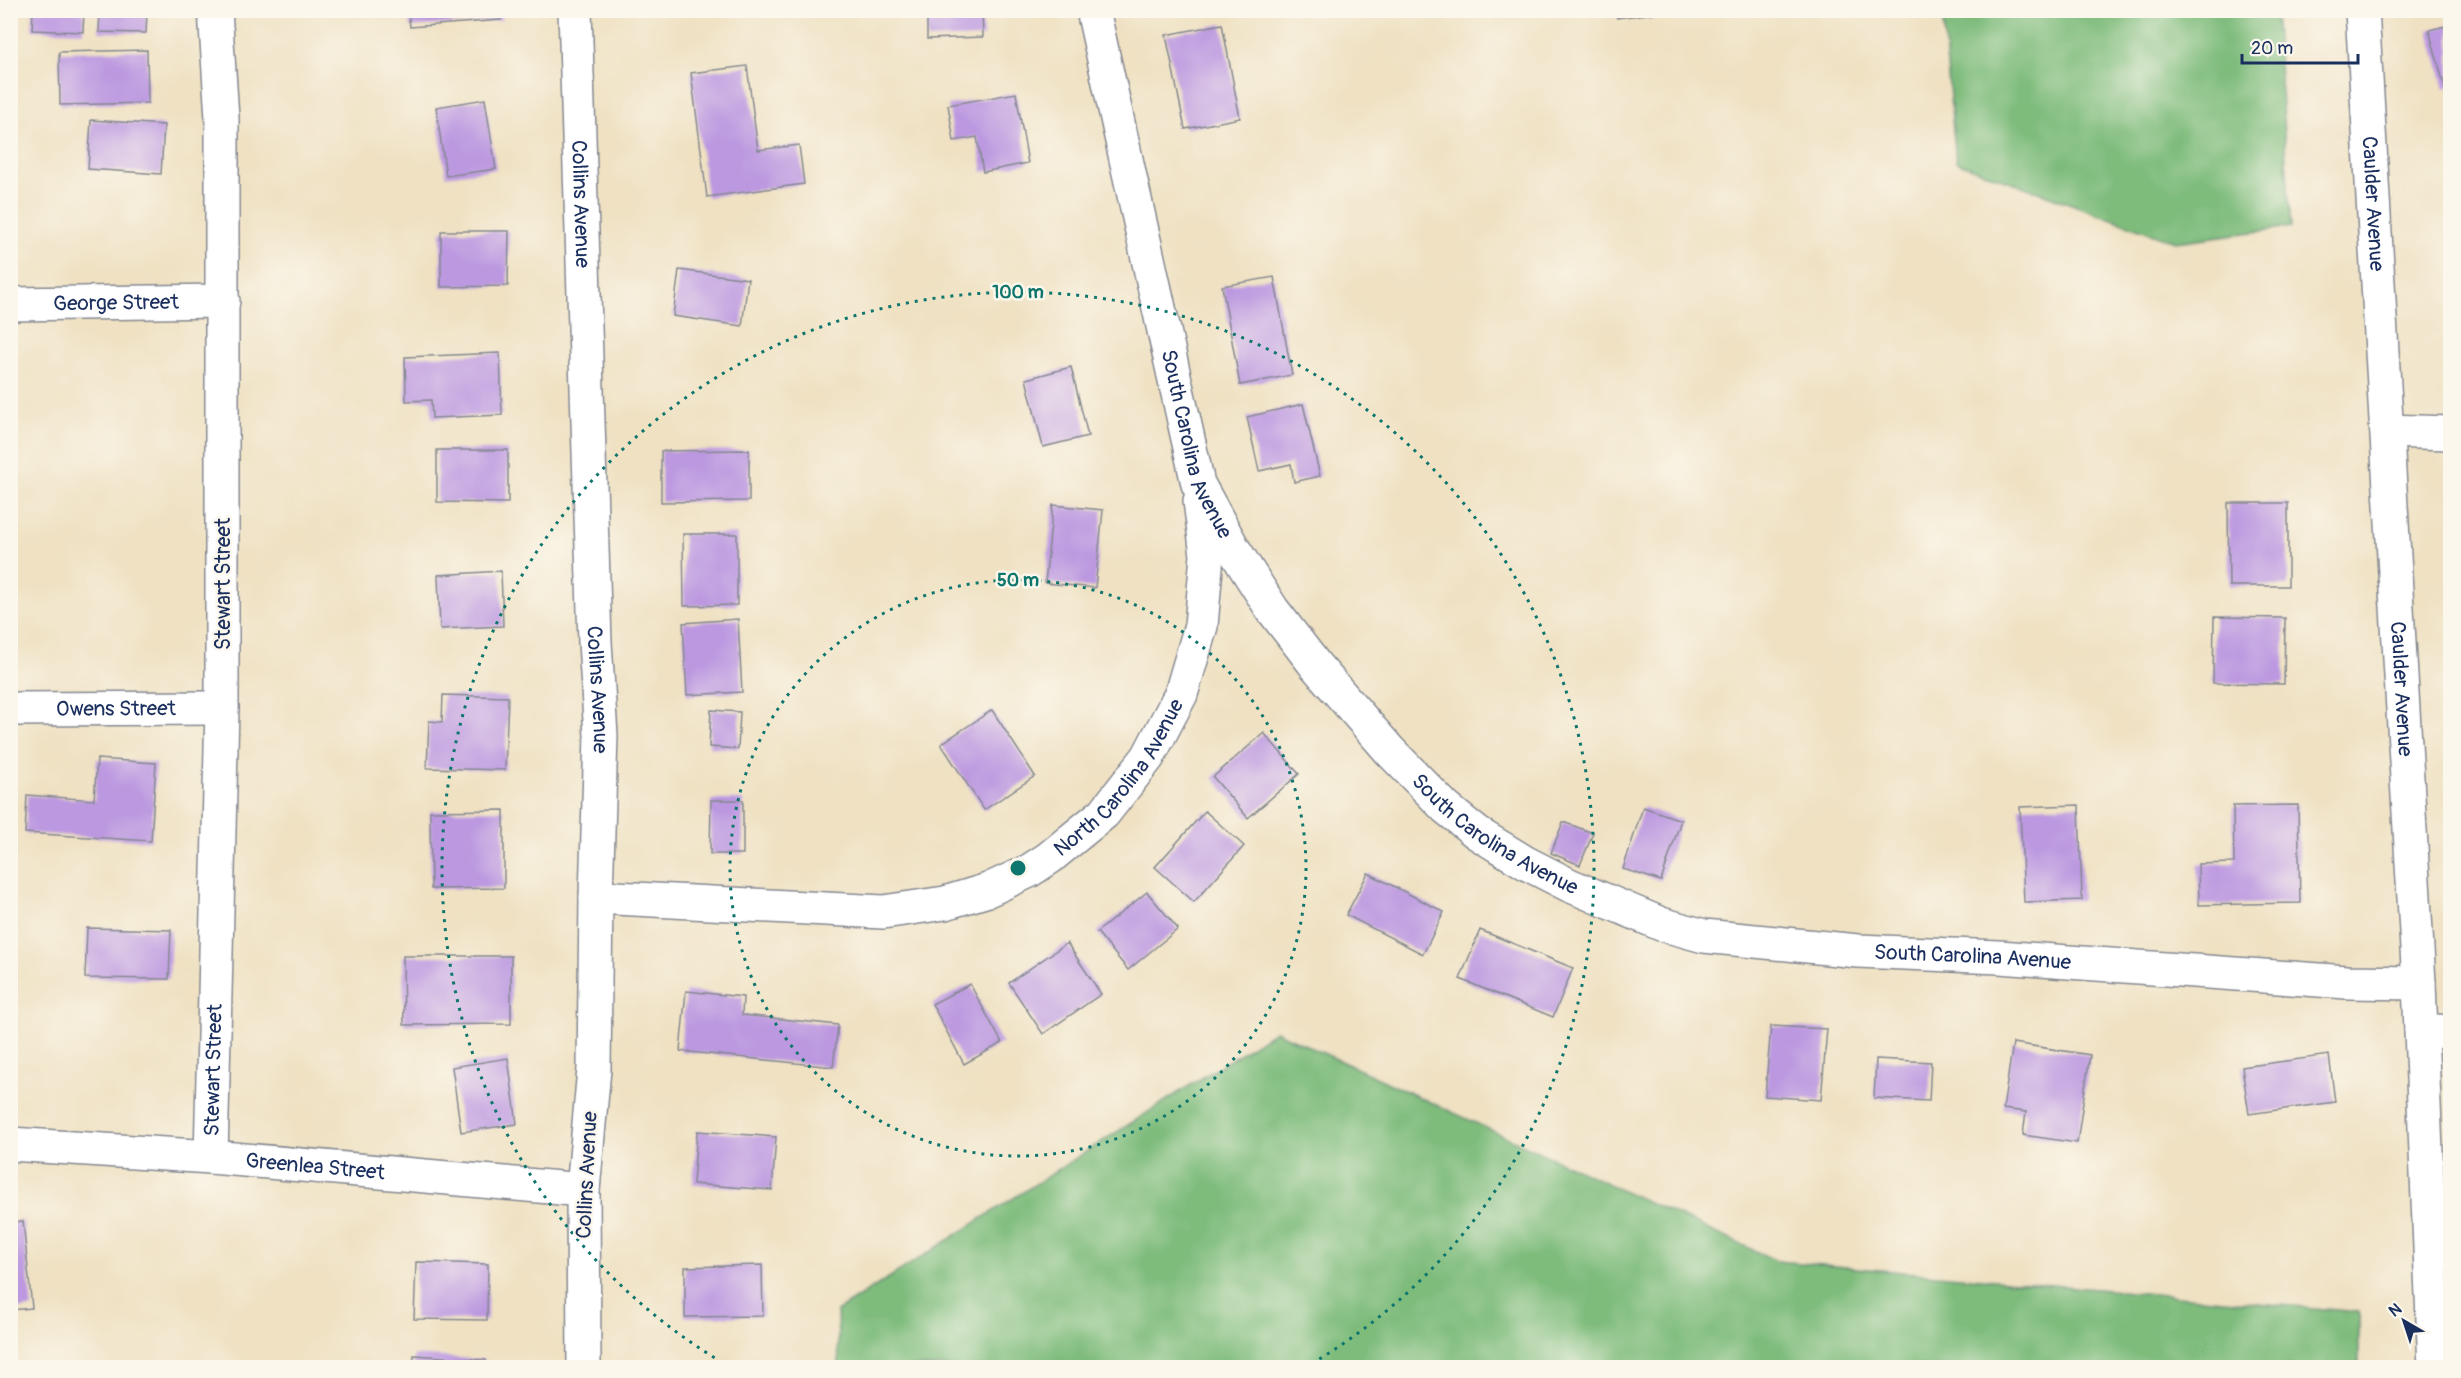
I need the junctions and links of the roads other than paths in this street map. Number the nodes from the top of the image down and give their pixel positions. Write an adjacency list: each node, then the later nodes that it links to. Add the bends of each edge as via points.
1 (216, 10): 5 (street, Stewart Street, via 222,118)
2 (575, 10): 12 (street, Collins Avenue, via 594,630 601,736)
3 (1093, 10): 9 (street, South Carolina Avenue)
4 (2362, 10): 7 (street, Caulder Avenue)
5 (223, 301): 6 (street, George Street); 10 (street, Stewart Street)
6 (10, 304)
7 (2387, 431): 8 (street); 13 (street, Caulder Avenue)
8 (2451, 433)
9 (1198, 484): 12 (street, North Carolina Avenue, via 1207,555 1201,626 1181,694 1148,757 1104,813 1049,858 988,890 945,903 883,912); 13 (street, South Carolina Avenue, via 1261,592 1316,666 1390,752 1446,808 1526,863 1661,924 1704,936 1858,951 2347,982)
10 (222, 708): 11 (street, Owens Street); 16 (street, Stewart Street)
11 (10, 709)
12 (596, 897): 17 (street, Collins Avenue, via 594,1069)
13 (2419, 983): 14 (street, Caulder Avenue)
14 (2436, 1031): 19 (street, Caulder Avenue)
15 (10, 1144): 16 (street, Greenlea Street)
16 (211, 1157): 17 (street, Greenlea Street)
17 (583, 1190): 18 (street, Collins Avenue)
18 (584, 1368)
19 (2435, 1368)

